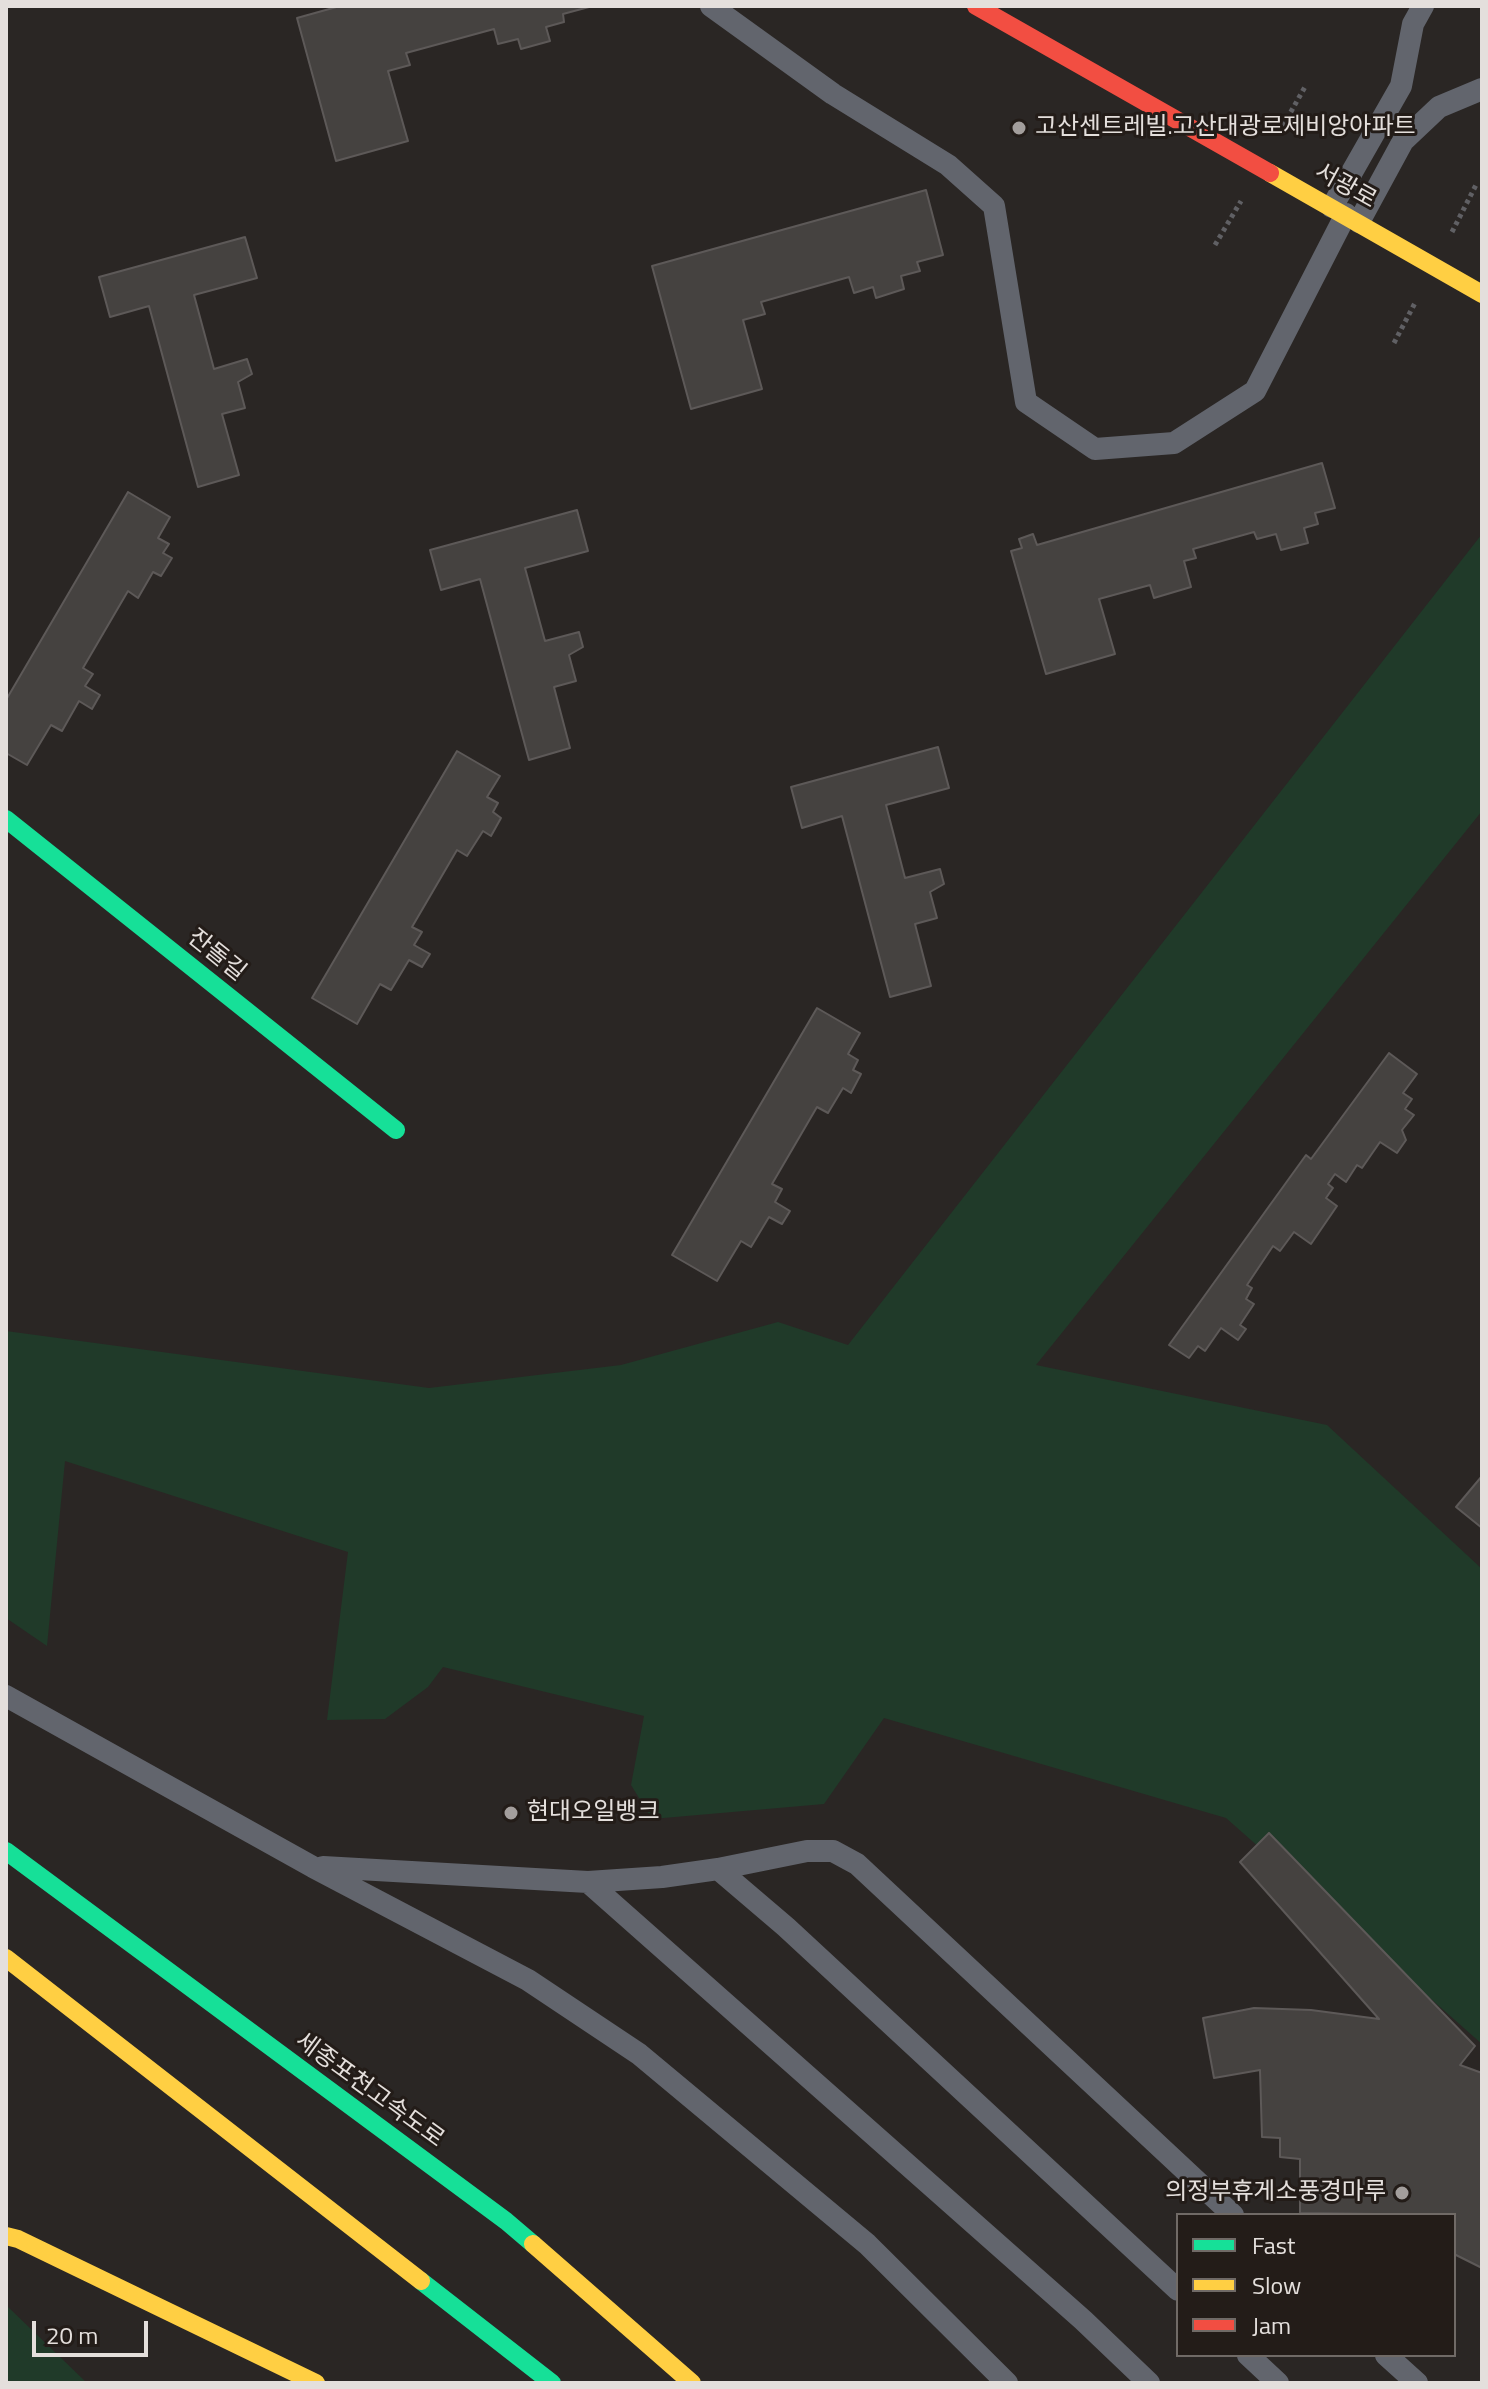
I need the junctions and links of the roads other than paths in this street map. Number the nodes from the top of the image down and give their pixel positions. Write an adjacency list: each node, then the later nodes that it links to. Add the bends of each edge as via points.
1 (711, 6): 5 (lane, via 833,94 948,165 994,206 1026,402 1095,449 1174,443 1255,391)
2 (976, 6): 5 (main road, 서광로)
3 (1423, 6): 5 (lane, via 1413,24 1401,86)
4 (1482, 89): 5 (lane, via 1439,107 1403,141)
5 (1346, 214): 6 (main road, 서광로)
6 (1482, 294)
7 (6, 819): 8 (main road, 잔돌길)
8 (396, 1130)
9 (6, 1696): 11 (lane)
10 (6, 1851): 22 (main road, 세종포천고속도로, via 506,2221)
11 (313, 1867): 13 (lane); 23 (lane, via 528,1980 639,2054 867,2244)
12 (718, 1869): 13 (lane); 15 (lane, via 807,1851 833,1851 857,1864); 17 (lane)
13 (588, 1882): 24 (lane)
14 (6, 1958): 21 (main road)
15 (1231, 2213)
16 (6, 2236): 20 (main road)
17 (1176, 2288)
18 (1250, 2357): 25 (lane)
19 (1388, 2357): 26 (lane)
20 (316, 2383)
21 (552, 2383)
22 (692, 2383)
23 (1007, 2383)
24 (1149, 2383)
25 (1278, 2383)
26 (1417, 2383)

